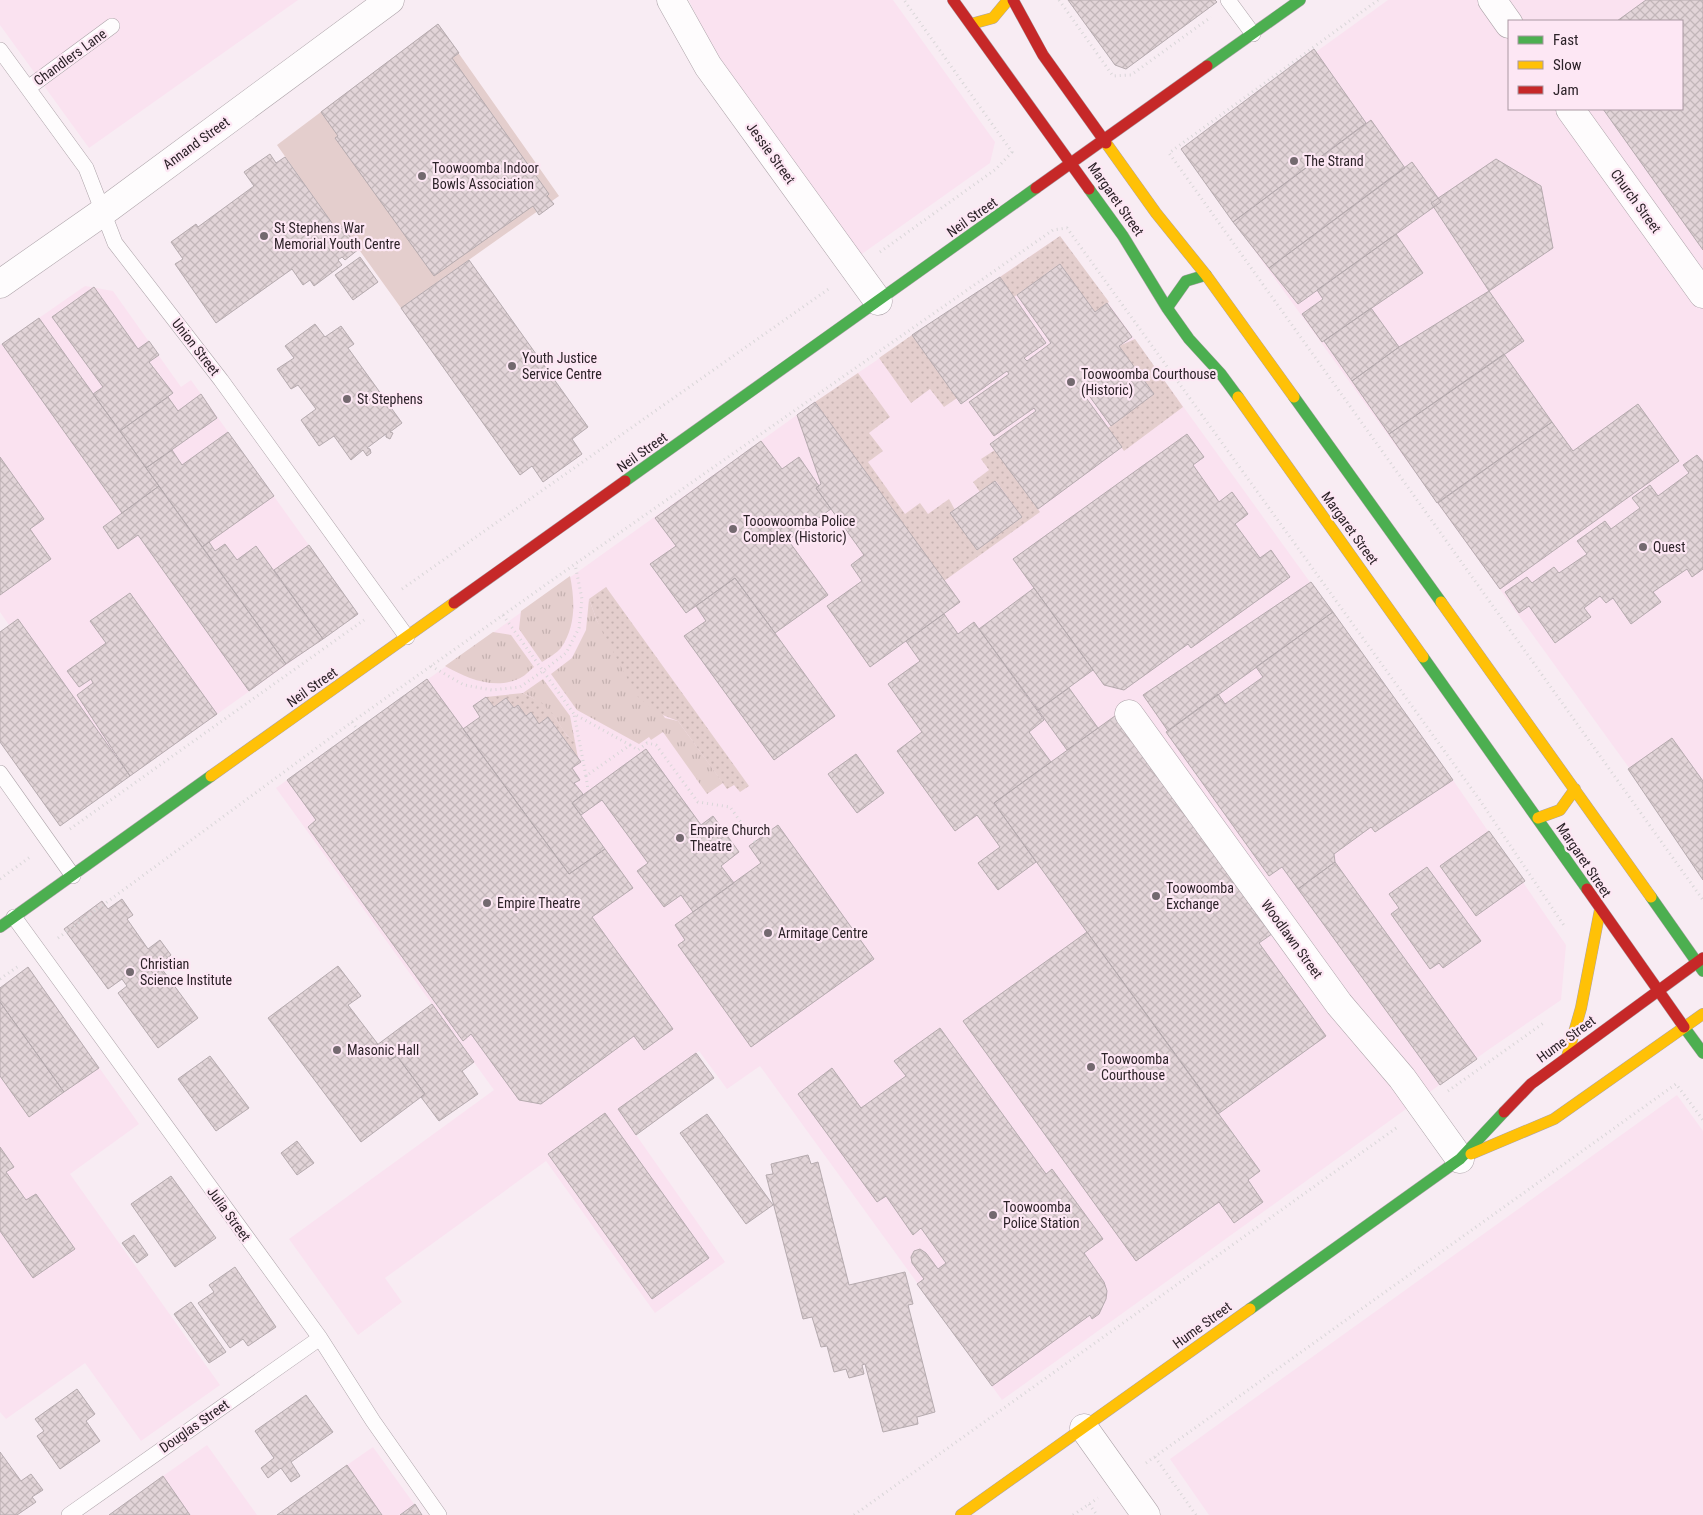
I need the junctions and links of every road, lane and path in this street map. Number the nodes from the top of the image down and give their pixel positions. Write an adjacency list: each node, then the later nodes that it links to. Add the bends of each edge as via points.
1 (390, 0): 21 (street, Annand Street)
2 (671, 0): 22 (street, Jessie Street, via 708,66)
3 (904, 0): 22 (path, via 1012,152 996,169)
4 (954, 0): 13 (main road, Margaret Street)
5 (1008, 0): 13 (main road, via 994,19)
6 (1013, 0): 19 (main road, Margaret Street, via 1043,55)
7 (1059, 0): 11 (path, via 1113,76 1131,75)
8 (1300, 0): 15 (main road, Neil Street)
9 (1378, 0): 48 (path, via 1169,153)
10 (1492, 0): 12 (street)
11 (1229, 2): 15 (lane)
12 (1508, 23)
13 (971, 24): 20 (main road, Margaret Street)
14 (112, 26): 17 (lane, Chandlers Lane)
15 (1252, 34): 19 (main road, Neil Street)
16 (0, 50): 17 (lane, Union Street)
17 (28, 88): 21 (lane, Union Street, via 86,168)
18 (1571, 110): 25 (street, Church Street)
19 (1105, 140): 20 (main road, Neil Street); 23 (main road, Margaret Street, via 1156,213)
20 (1072, 163): 26 (main road, Neil Street); 27 (main road, Margaret Street, via 1134,252)
21 (103, 212): 24 (street, Annand Street); 29 (lane, Union Street, via 114,243 221,380)
22 (856, 270): 26 (street, Jessie Street); 29 (path)
23 (1206, 275): 27 (main road, via 1186,281); 41 (main road, Margaret Street)
24 (0, 284)
25 (1703, 294)
26 (878, 301): 31 (main road, Neil Street)
27 (1167, 308): 43 (main road, Margaret Street, via 1189,339 1221,374)
28 (575, 564): 30 (path); 33 (path, via 582,600 579,628 566,653); 52 (path, via 1045,235 1067,228 1479,799)
29 (384, 604): 31 (lane, Union Street); 45 (path)
30 (503, 615): 32 (path); 33 (path)
31 (407, 637): 46 (main road, Neil Street)
32 (431, 666): 33 (path, via 464,685 492,690 520,686); 36 (path)
33 (543, 671): 34 (path)
34 (574, 714): 38 (path); 40 (path)
35 (1129, 714): 62 (street, Woodlawn Street, via 1339,1004 1402,1078)
36 (352, 722): 37 (path); 53 (path)
37 (357, 729)
38 (630, 745): 40 (path); 44 (path, via 638,750 647,743 656,745 698,802 730,807)
39 (0, 773): 45 (lane)
40 (586, 776): 42 (path)
41 (1575, 789): 43 (main road, via 1560,810); 54 (main road, Margaret Street)
42 (588, 790)
43 (1538, 818): 49 (main road, Margaret Street)
44 (755, 842)
45 (50, 844): 46 (lane); 47 (path)
46 (73, 876): 50 (main road, Neil Street)
47 (0, 879)
48 (1703, 900)
49 (1600, 910): 56 (main road, Margaret Street); 60 (main road, via 1581,1008)
50 (14, 917): 51 (main road, Neil Street); 53 (lane, Julia Street)
51 (0, 927)
52 (1566, 929)
53 (39, 952): 55 (path); 64 (lane, Julia Street)
54 (1701, 964): 56 (main road, Hume Street)
55 (0, 979)
56 (1659, 992): 58 (main road, Margaret Street); 60 (main road, Hume Street)
57 (1703, 1014): 58 (main road, Hume Street)
58 (1684, 1027): 59 (main road, Margaret Street); 62 (main road, Hume Street, via 1554,1119)
59 (1703, 1053)
60 (1567, 1057): 62 (main road, Hume Street, via 1531,1084)
61 (1703, 1120): 66 (path, via 1676,1084)
62 (1460, 1159): 65 (main road, Hume Street)
63 (1285, 1208): 71 (path)
64 (320, 1338): 69 (lane, Douglas Street); 70 (lane, Julia Street)
65 (1084, 1428): 67 (street); 72 (main road, Hume Street)
66 (1155, 1457): 67 (path); 75 (path)
67 (1122, 1481): 74 (street)
68 (1089, 1504): 73 (path)
69 (69, 1515)
70 (439, 1515)
71 (854, 1515)
72 (961, 1515)
73 (1097, 1515)
74 (1146, 1515)
75 (1196, 1515)

